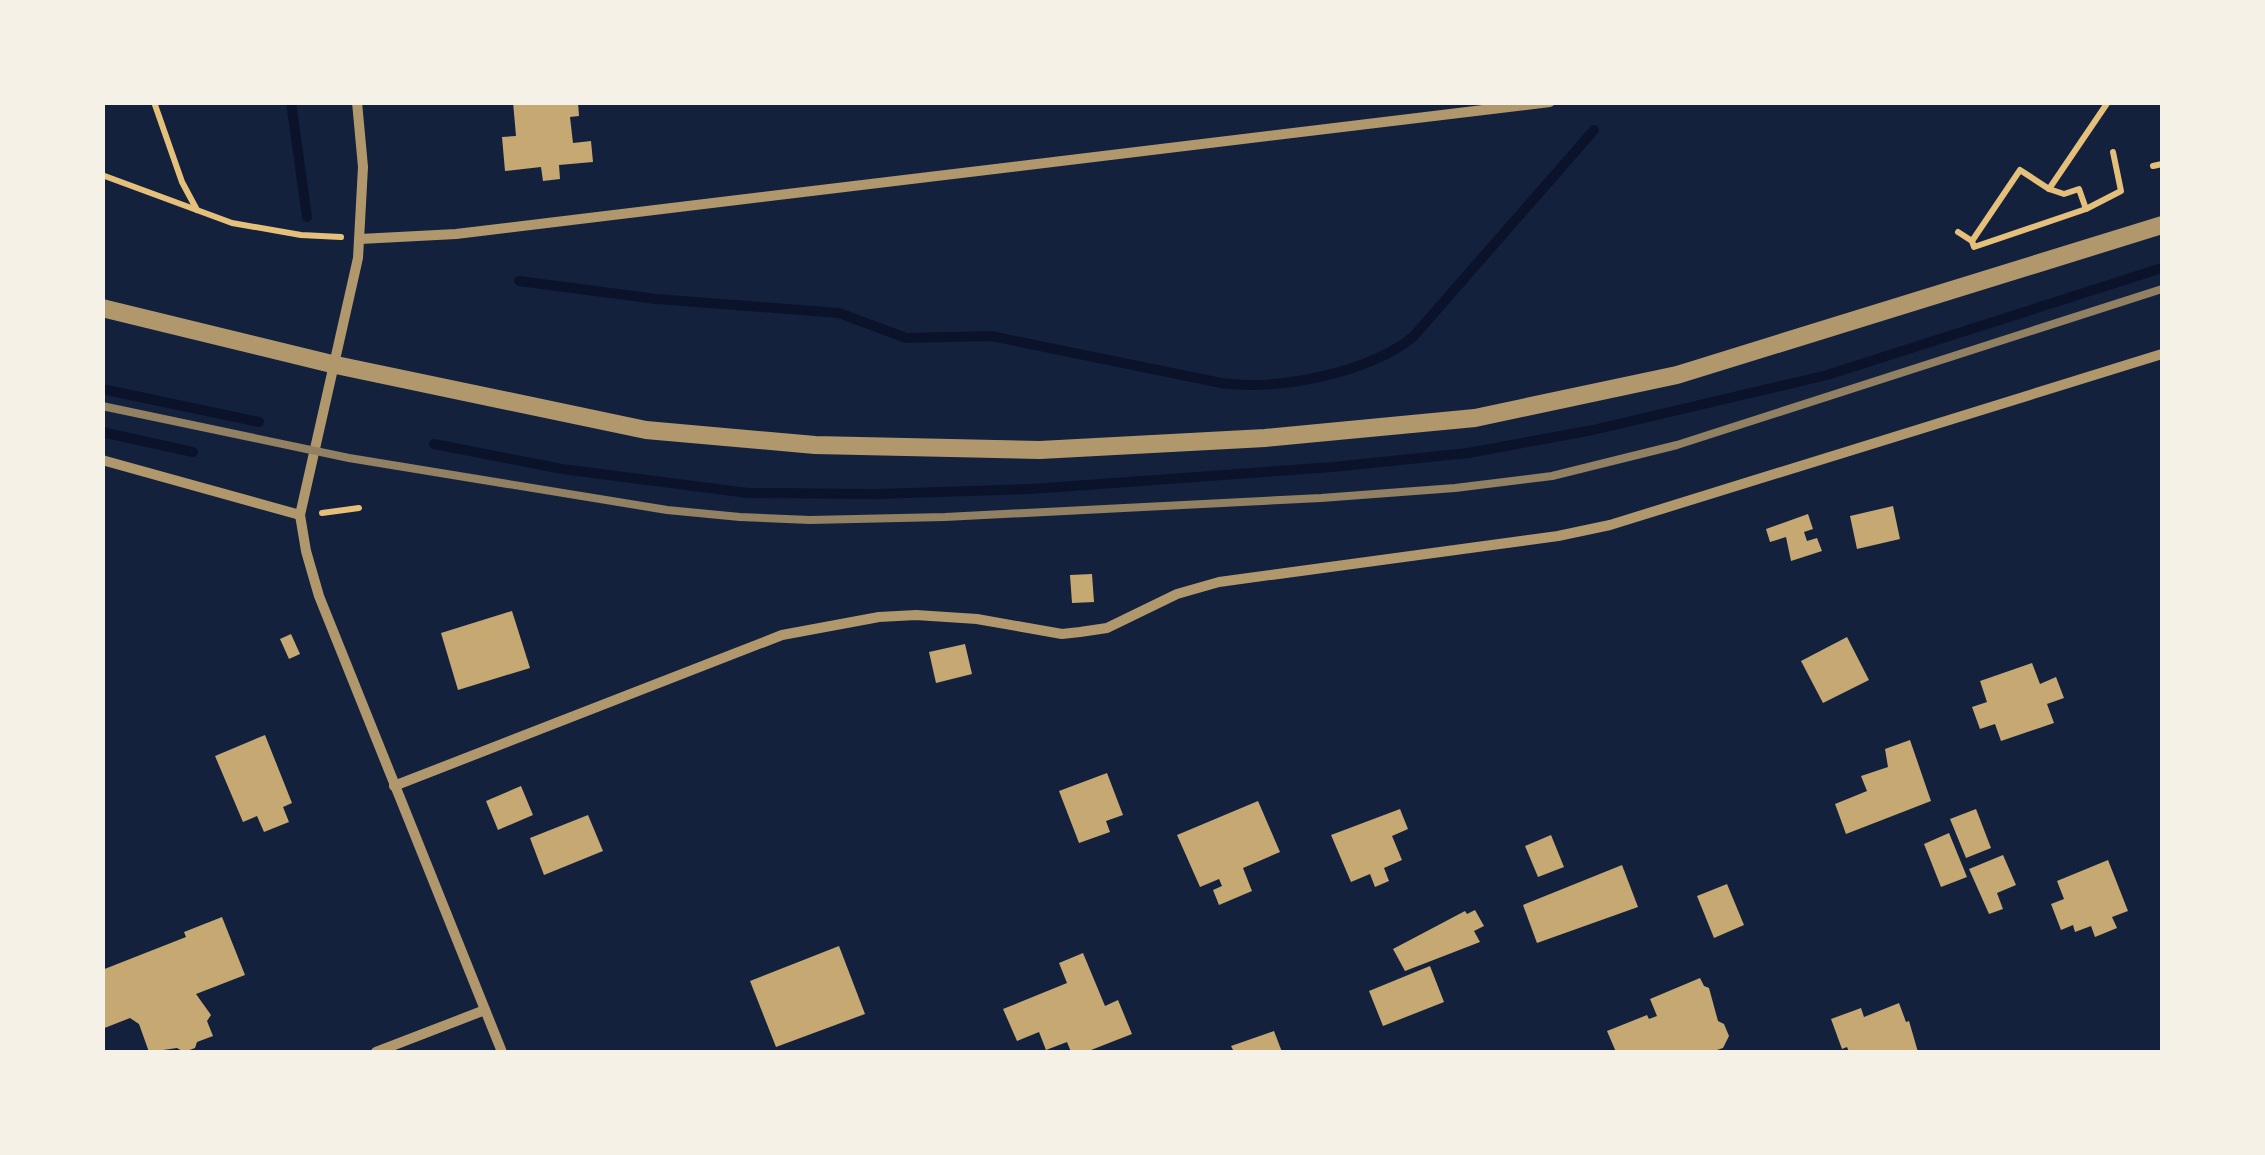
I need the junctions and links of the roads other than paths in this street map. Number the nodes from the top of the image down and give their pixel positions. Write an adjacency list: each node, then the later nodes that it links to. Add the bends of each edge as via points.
1 (356, 102): 4 (street, via 363,167)
2 (1550, 102): 4 (street, via 456,234)
3 (2162, 225): 7 (street, via 1677,375 1475,418 1265,438 1040,450 814,446 646,430)
4 (360, 239): 7 (street)
5 (102, 308): 7 (street)
6 (2162, 354): 10 (street, via 1657,512 1558,536 1219,582 1107,628 1062,634 916,615 782,635)
7 (336, 366): 9 (street)
8 (102, 460): 9 (street)
9 (300, 515): 10 (street, via 319,596)
10 (394, 786): 11 (street)
11 (485, 1010): 12 (street); 13 (street)
12 (376, 1052)
13 (502, 1052)

